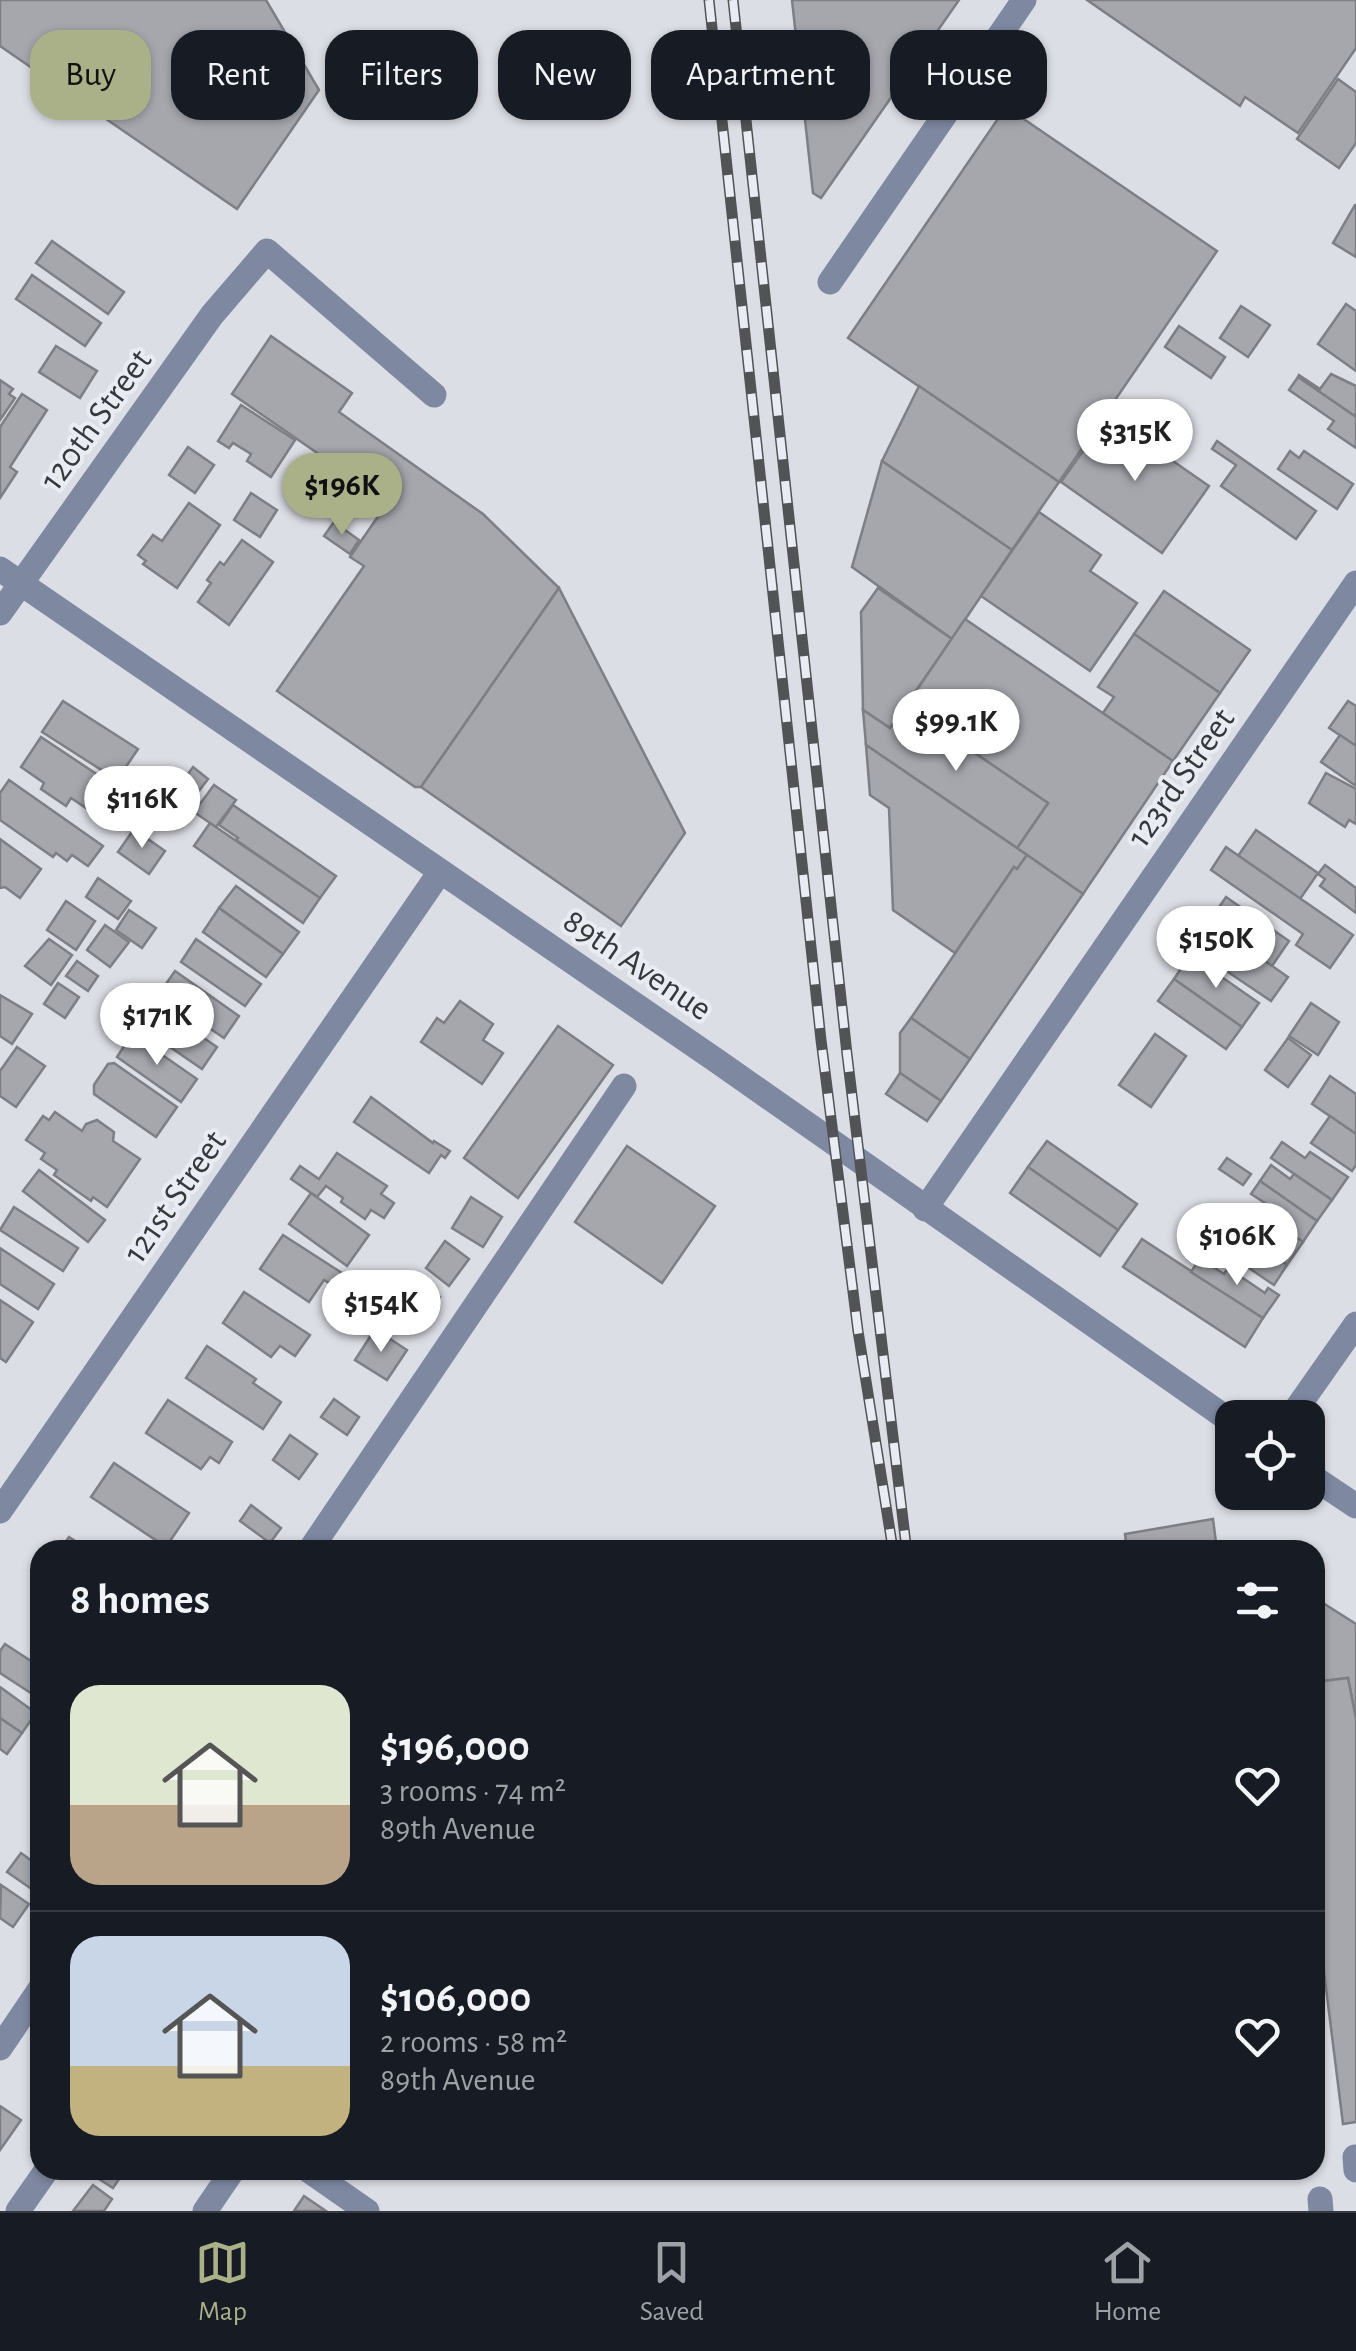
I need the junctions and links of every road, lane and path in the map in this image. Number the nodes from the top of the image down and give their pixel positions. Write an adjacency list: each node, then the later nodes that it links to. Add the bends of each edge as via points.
1 (1024, 0): 2 (street)
2 (830, 282)
3 (434, 395): 4 (street, 120th Street, via 267,251)
4 (10, 576): 6 (street, 120th Street); 7 (street, 89th Avenue)
5 (1356, 583): 9 (street, 123rd Street)
6 (0, 613)
7 (440, 872): 9 (street, 89th Avenue); 15 (street, 121st Street)
8 (624, 1086): 16 (street)
9 (925, 1209): 12 (street, 89th Avenue)
10 (1356, 1324): 11 (street)
11 (1303, 1400)
12 (1215, 1410)
13 (1325, 1485): 14 (street)
14 (1356, 1506)
15 (0, 1511)
16 (317, 1540)
17 (30, 2004): 18 (street)
18 (0, 2048)
19 (1355, 2157): 20 (street)
20 (1356, 2170)
21 (40, 2180): 24 (street)
22 (226, 2180): 25 (street)
23 (322, 2180): 26 (street)
24 (18, 2211)
25 (205, 2211)
26 (367, 2211)

